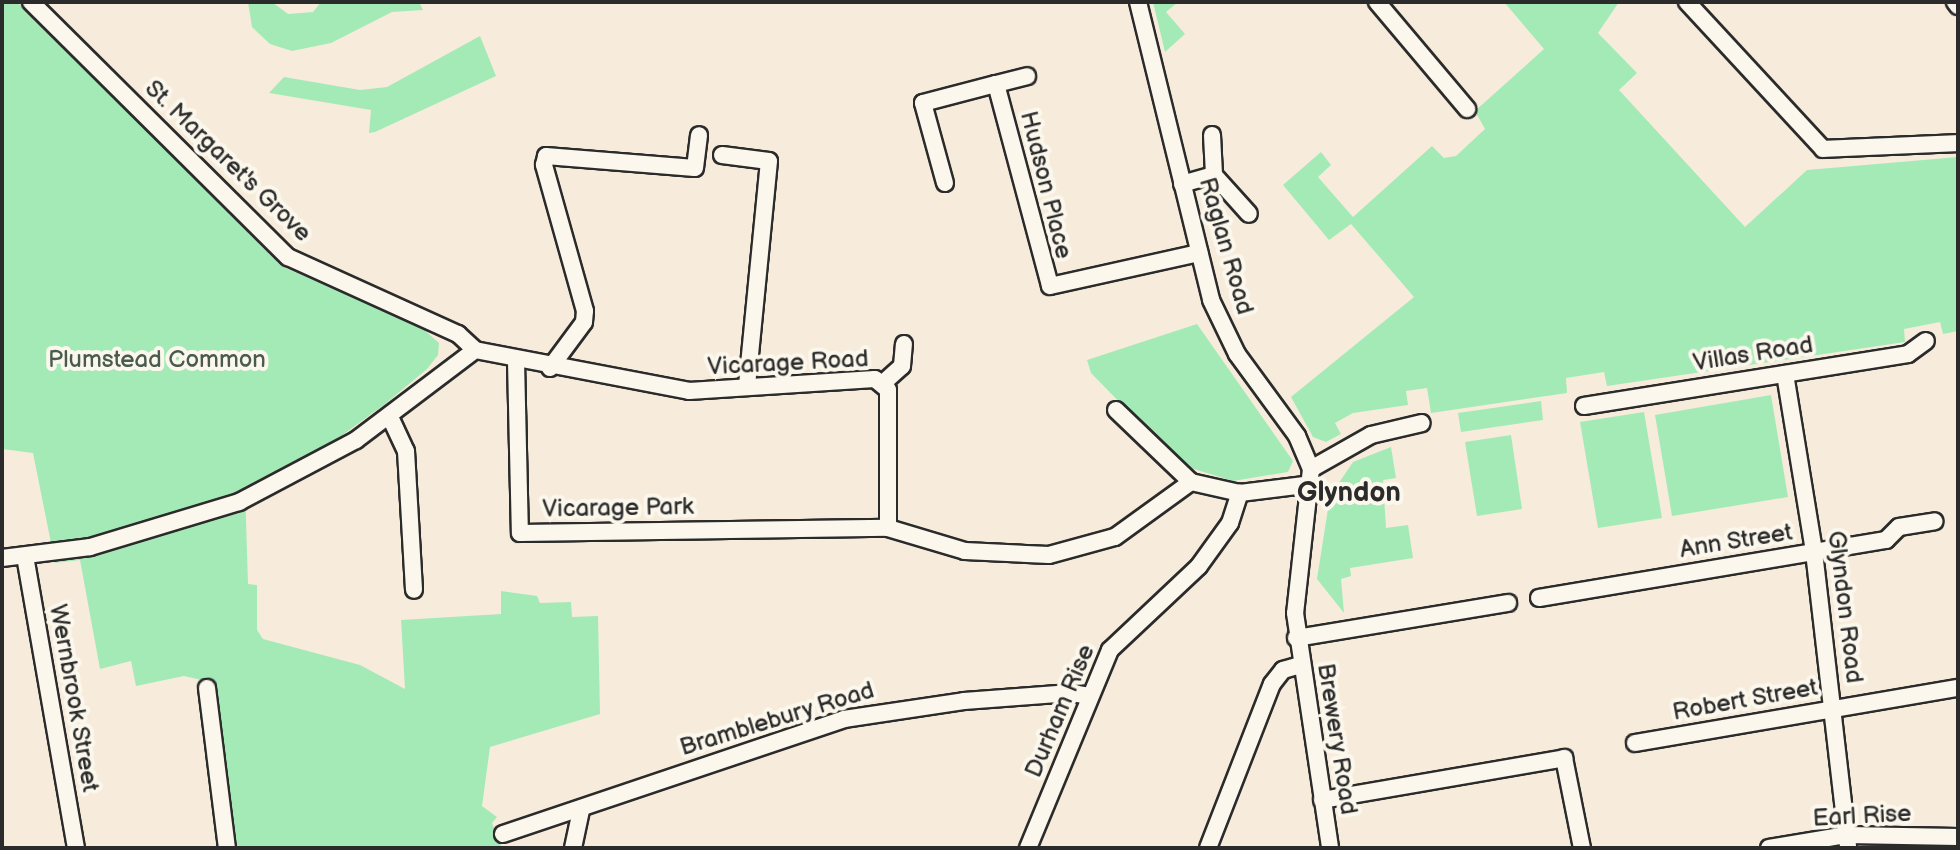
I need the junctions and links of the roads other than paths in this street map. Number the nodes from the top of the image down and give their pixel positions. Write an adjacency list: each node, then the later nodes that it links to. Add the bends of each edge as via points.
1 (31, 2): 19 (street, St. Margaret's Grove, via 288,257 458,334)
2 (1138, 2): 14 (street, Raglan Road)
3 (1377, 2): 7 (street)
4 (1687, 2): 10 (street, via 1823,149)
5 (1027, 76): 6 (street, Hudson Place)
6 (996, 84): 13 (street, Hudson Place, via 923,103); 16 (street, Hudson Place, via 1050,286)
7 (1467, 109)
8 (699, 135): 21 (street, via 695,168 546,156 544,165 585,311 584,322)
9 (1212, 135): 12 (street)
10 (1958, 143)
11 (722, 155): 24 (street, via 769,161)
12 (1214, 175): 14 (street); 15 (street)
13 (945, 183)
14 (1182, 184): 16 (street, Raglan Road)
15 (1249, 214)
16 (1199, 253): 29 (street, Raglan Road, via 1211,300 1237,354 1297,436)
17 (1926, 341): 22 (street, Villas Road, via 1908,354)
18 (904, 344): 23 (street, via 902,366)
19 (475, 350): 20 (street, St. Margaret's Grove); 27 (street)
20 (516, 361): 21 (street, St. Margaret's Grove); 33 (street, Vicarage Park, via 520,533)
21 (550, 368): 24 (street, Vicarage Road, via 689,391)
22 (1785, 374): 25 (street, Villas Road); 34 (street, Glyndon Road)
23 (882, 384): 24 (street, Vicarage Road, via 875,379); 33 (street, Vicarage Road, via 888,390)
24 (747, 387)
25 (1584, 406)
26 (1116, 410): 30 (street)
27 (390, 417): 35 (street, via 332,455 239,502 90,547); 37 (street, via 406,451)
28 (1422, 423): 29 (street, via 1371,435)
29 (1312, 476): 31 (street); 40 (street, Brewery Road, via 1296,593)
30 (1191, 482): 31 (street); 33 (street, via 1115,537 1083,550 1010,556 965,551)
31 (1240, 493): 44 (street, Durham Rise, via 1215,546 1122,635)
32 (1935, 521): 34 (street, Ann Street, via 1899,527 1886,540)
33 (888, 528)
34 (1814, 552): 38 (street, Ann Street); 45 (street, Glyndon Road)
35 (25, 556): 36 (street); 52 (street, Wernbrook Street)
36 (2, 558)
37 (414, 590)
38 (1539, 598)
39 (1508, 603): 40 (street)
40 (1296, 638): 41 (street, Brewery Road)
41 (1301, 665): 47 (street, Brewery Road); 56 (street, via 1283,670 1272,684)
42 (207, 688): 53 (street)
43 (1958, 688): 45 (street, Robert Street)
44 (1090, 696): 48 (street, Bramblebury Road, via 951,703 844,719); 55 (street, Durham Rise)
45 (1834, 709): 46 (street, Robert Street); 51 (street, Glyndon Road)
46 (1635, 743)
47 (1322, 800): 57 (street, Brewery Road); 58 (street, via 1564,758)
48 (581, 811): 49 (street, Bramblebury Road); 54 (street)
49 (503, 834)
50 (1958, 837): 51 (street, Earl Rise)
51 (1847, 842): 59 (street, Earl Rise)
52 (76, 848)
53 (227, 848)
54 (573, 848)
55 (1028, 848)
56 (1208, 848)
57 (1330, 848)
58 (1582, 848)
59 (1769, 848)

